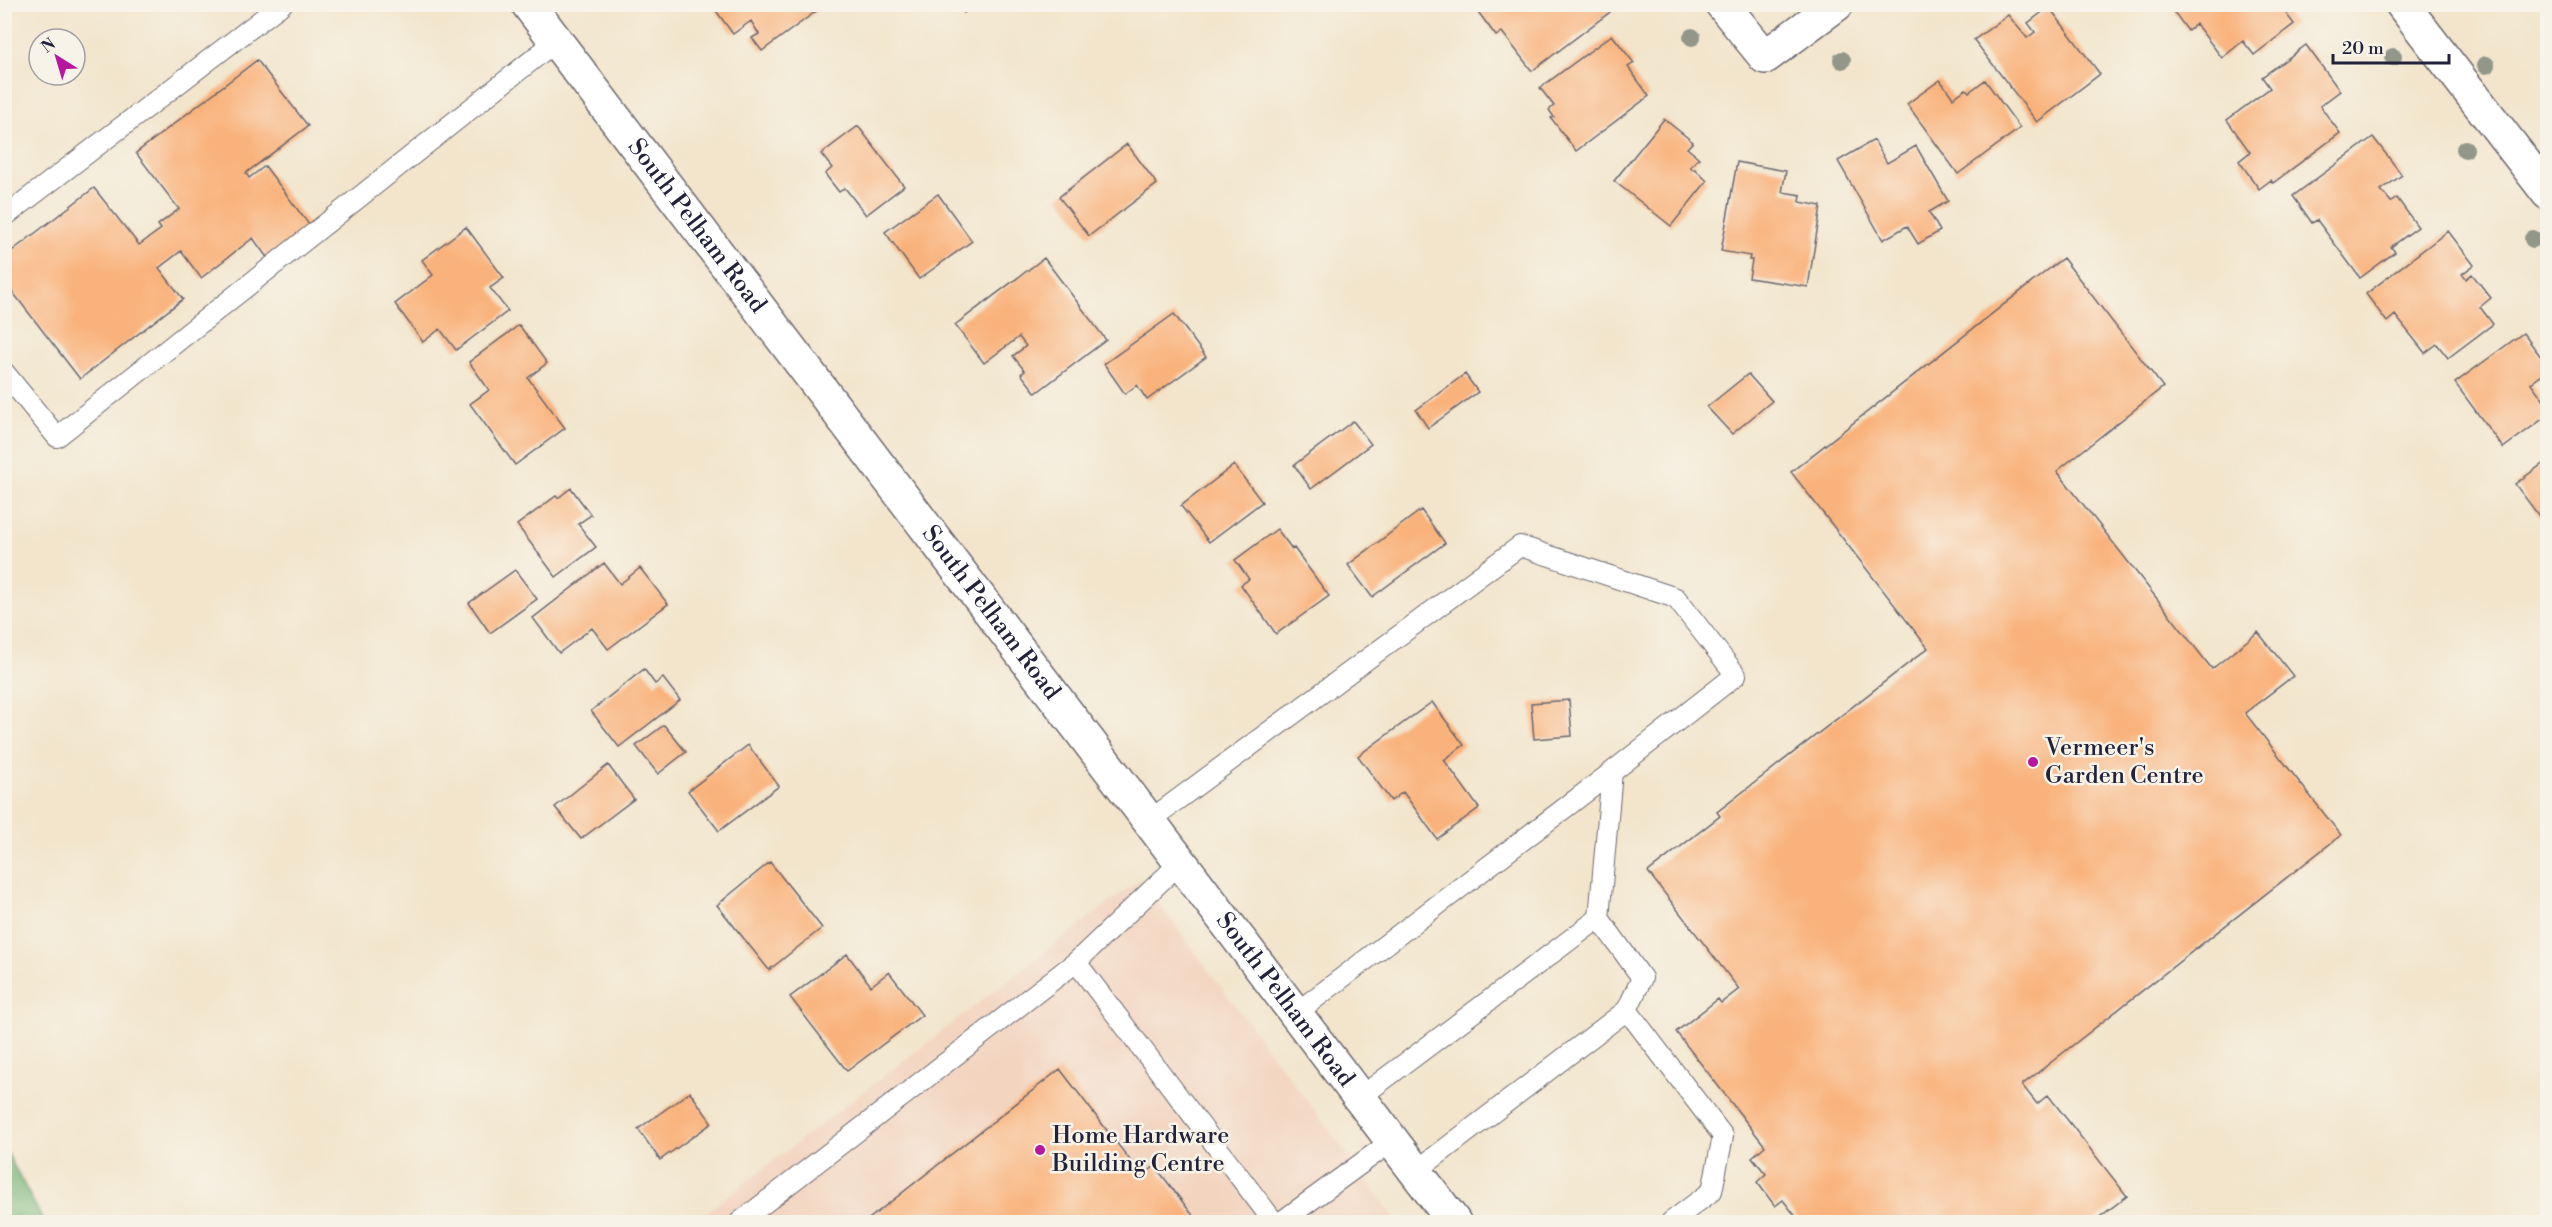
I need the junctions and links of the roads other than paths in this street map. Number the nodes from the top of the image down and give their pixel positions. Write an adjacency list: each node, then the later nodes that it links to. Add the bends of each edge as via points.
1 (282, 4): 8 (lane)
2 (528, 4): 6 (main road, South Pelham Road)
3 (1722, 4): 4 (main road, via 1765,57)
4 (1837, 4)
5 (2402, 4): 7 (main road)
6 (556, 41): 9 (lane, via 57,437); 11 (main road, South Pelham Road)
7 (2547, 194)
8 (4, 217)
9 (4, 372)
10 (1612, 772): 11 (lane, via 1736,675 1676,598 1520,546); 13 (lane); 16 (lane)
11 (1150, 820): 12 (main road, South Pelham Road)
12 (1181, 862): 14 (lane); 16 (main road, South Pelham Road)
13 (1599, 918): 15 (lane, via 1642,978); 17 (lane)
14 (1076, 962): 20 (lane); 21 (lane)
15 (1627, 1010): 19 (lane); 24 (lane, via 1723,1136 1712,1191)
16 (1296, 1013): 17 (main road, South Pelham Road)
17 (1359, 1098): 18 (main road, South Pelham Road)
18 (1392, 1142): 19 (main road, South Pelham Road); 22 (lane)
19 (1415, 1172): 23 (main road, South Pelham Road)
20 (740, 1222)
21 (1274, 1222)
22 (1281, 1222)
23 (1454, 1222)
24 (1671, 1222)

